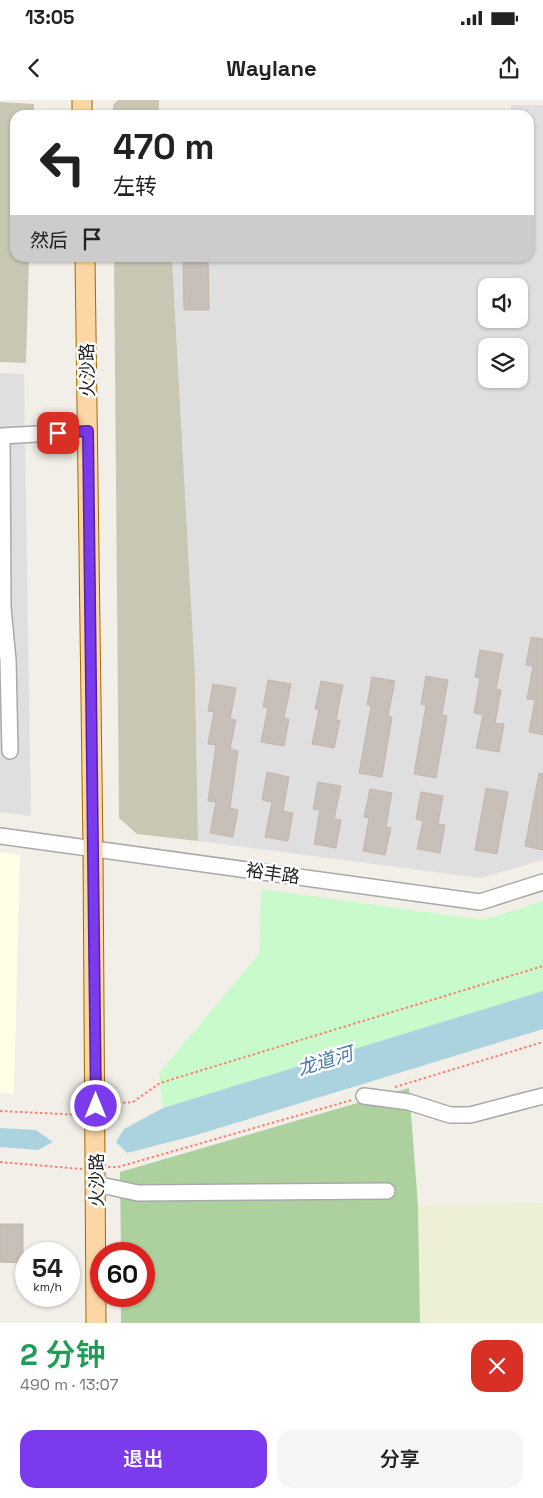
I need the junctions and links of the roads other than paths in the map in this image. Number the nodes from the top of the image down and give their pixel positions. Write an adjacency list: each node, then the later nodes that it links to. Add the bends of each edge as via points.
1 (74, 262): 3 (main road, 火沙路)
2 (85, 262): 3 (main road, 火沙路)
3 (82, 432): 4 (street, via 2,436); 7 (main road, 火沙路)
4 (2, 608): 5 (street, via 8,660)
5 (10, 751)
6 (0, 836): 7 (street, 裕丰路)
7 (88, 848): 8 (street, 裕丰路, via 480,902); 11 (main road, 火沙路)
8 (543, 882)
9 (364, 1096): 10 (street, via 409,1102 450,1115 470,1115)
10 (543, 1096)
11 (92, 1174): 12 (street, via 138,1193); 13 (main road, 火沙路); 14 (main road, 火沙路)
12 (387, 1191)
13 (85, 1323)
14 (96, 1323)

